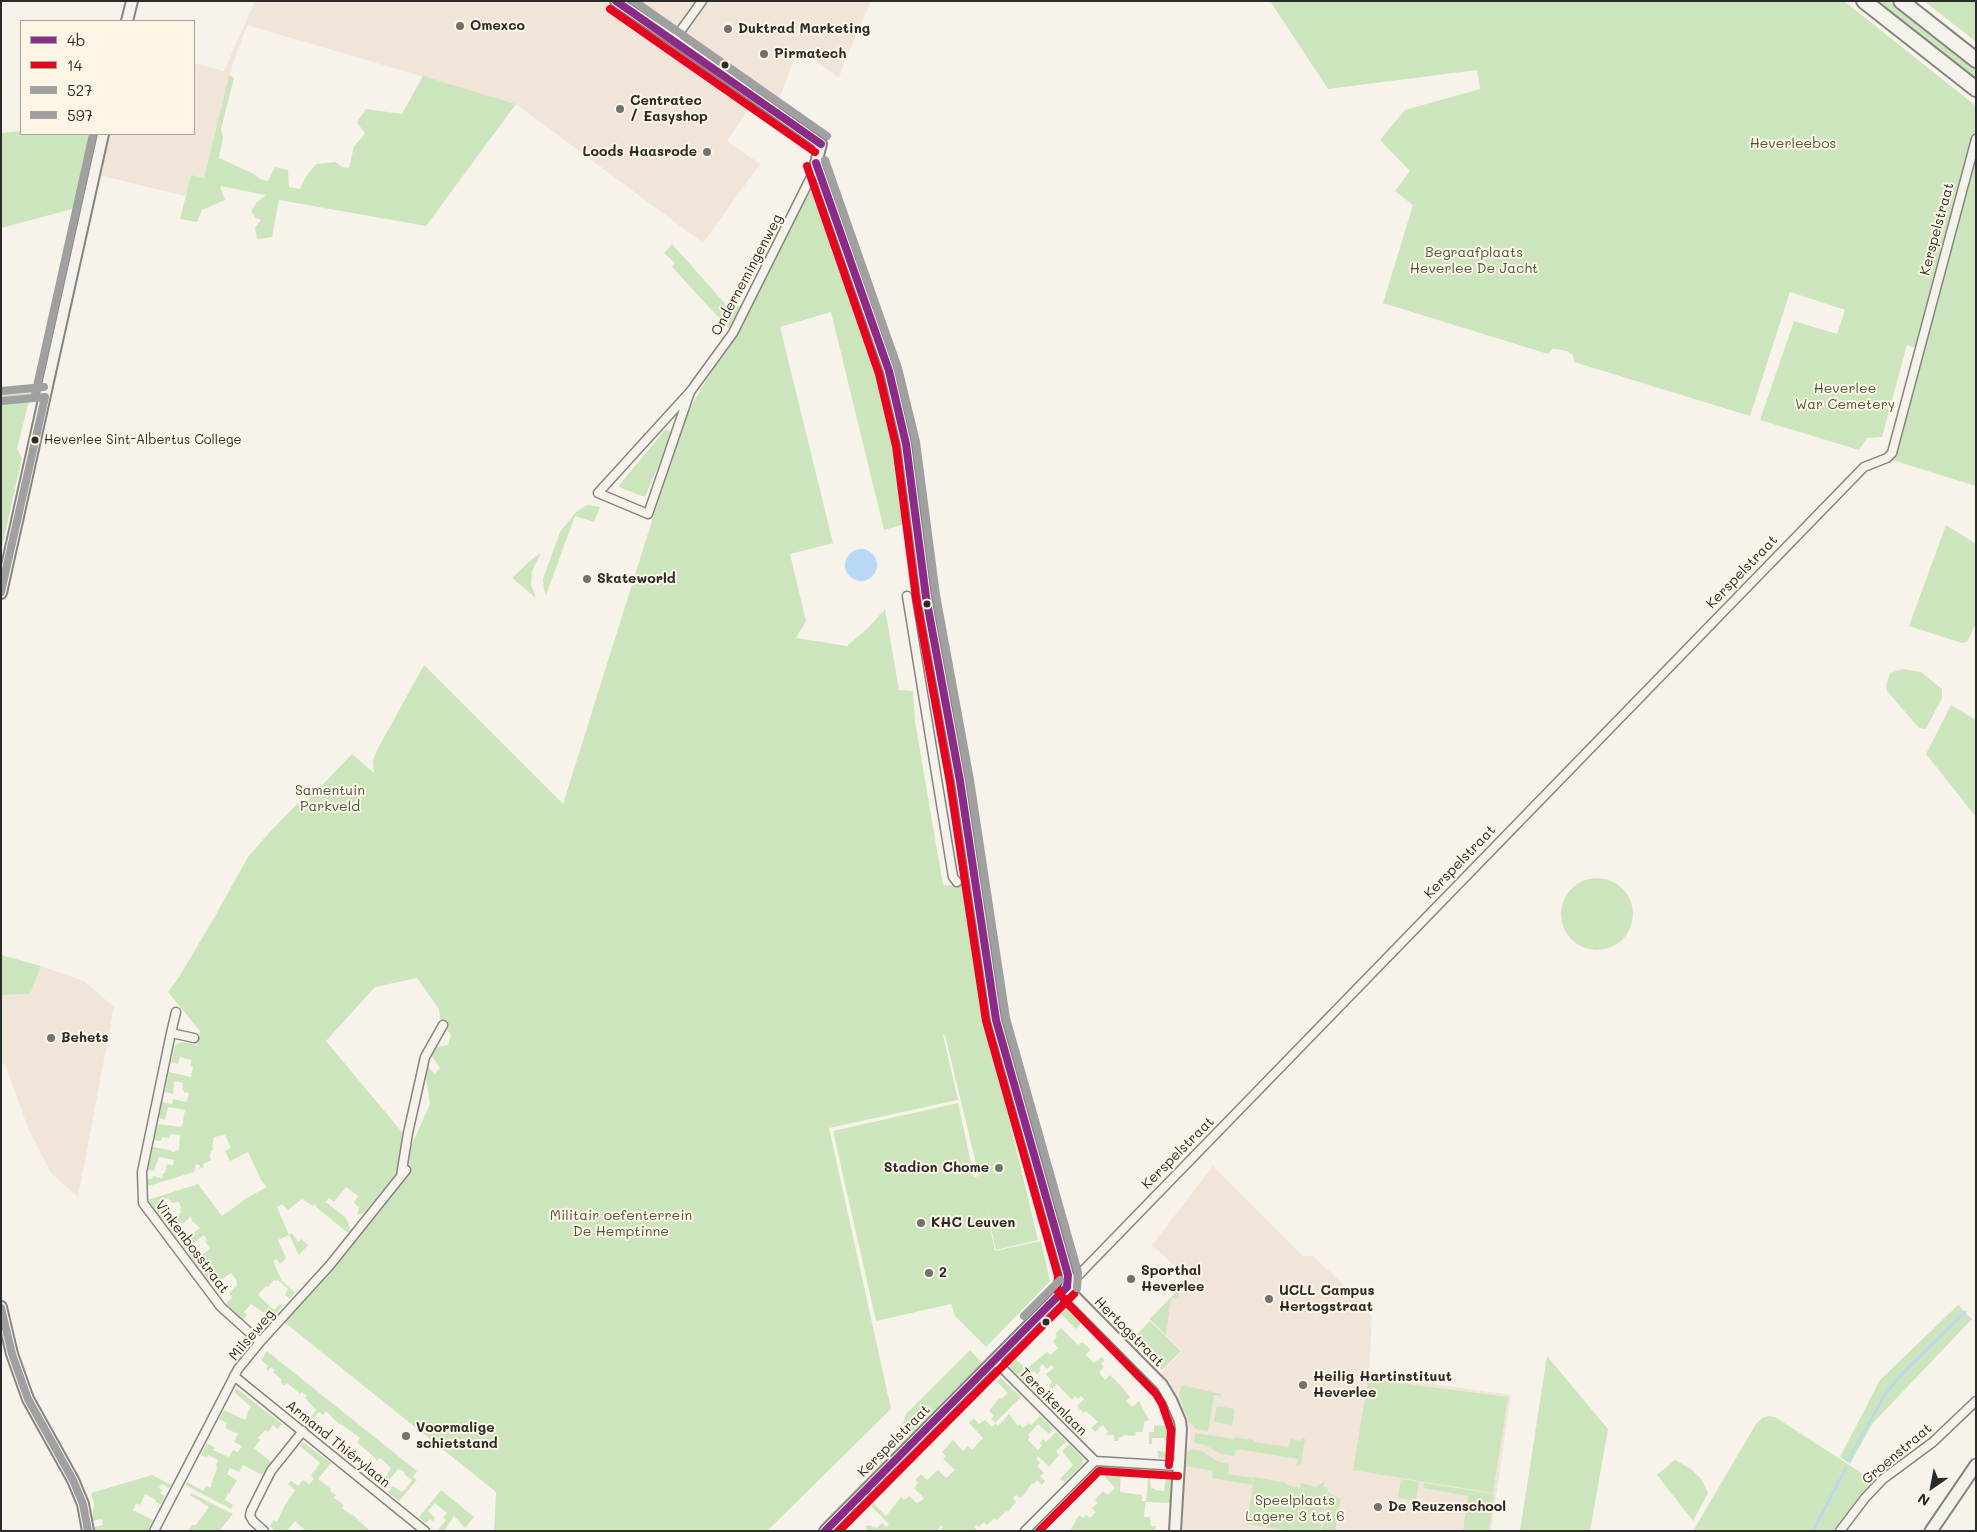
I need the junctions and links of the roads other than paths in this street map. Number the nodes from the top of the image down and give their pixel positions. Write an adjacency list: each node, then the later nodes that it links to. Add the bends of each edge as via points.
1 (132, 1): 6 (street)
2 (616, 1): 7 (street)
3 (702, 1): 7 (street)
4 (1864, 1): 9 (highway)
5 (1901, 1): 8 (highway)
6 (127, 20)
7 (674, 40): 12 (street, via 821,144)
8 (1973, 58)
9 (1976, 89)
10 (102, 135): 14 (street)
11 (1976, 138): 23 (street, Kerspelstraat, via 1892,453 1864,467)
12 (816, 163): 13 (street, Ondernemingenweg, via 733,333); 23 (street, via 889,371 904,435 926,597 960,781 996,1020 1068,1275)
13 (690, 392): 13 (street, Ondernemingenweg, via 650,435 598,493 648,514)
14 (1, 593)
15 (907, 596): 16 (street, via 952,877)
16 (957, 882)
17 (176, 1012): 19 (street, Vinkenbosstraat)
18 (442, 1025): 22 (street, via 426,1057)
19 (172, 1033): 20 (street); 25 (street, Vinkenbosstraat, via 142,1172 143,1203 221,1307)
20 (194, 1038)
21 (406, 1170): 22 (street, Milseweg)
22 (401, 1178): 25 (street, Milseweg, via 330,1265)
23 (1067, 1287): 26 (street, Kerspelstraat); 32 (street, Hertogstraat, via 1164,1388 1181,1429)
24 (1, 1307): 35 (street, via 12,1354 28,1399 73,1480 83,1504)
25 (260, 1342): 27 (street, Milseweg)
26 (994, 1360): 30 (street, Tereikenlaan); 34 (street, Kerspelstraat)
27 (234, 1376): 29 (street, Armand Thiérylaan); 36 (street, Milseweg)
28 (1976, 1401): 41 (street, Groenstraat, via 1933,1442 1883,1479)
29 (303, 1431): 37 (street, via 271,1471 251,1511 253,1521); 38 (street, Armand Thiérylaan)
30 (1095, 1461): 32 (street); 39 (street)
31 (1976, 1465): 33 (main road)
32 (1179, 1466): 40 (street, Hertogstraat)
33 (1971, 1481): 42 (main road)
34 (826, 1530)
35 (88, 1531)
36 (154, 1531)
37 (264, 1531)
38 (425, 1531)
39 (1025, 1531)
40 (1175, 1531)
41 (1840, 1531)
42 (1931, 1531)

